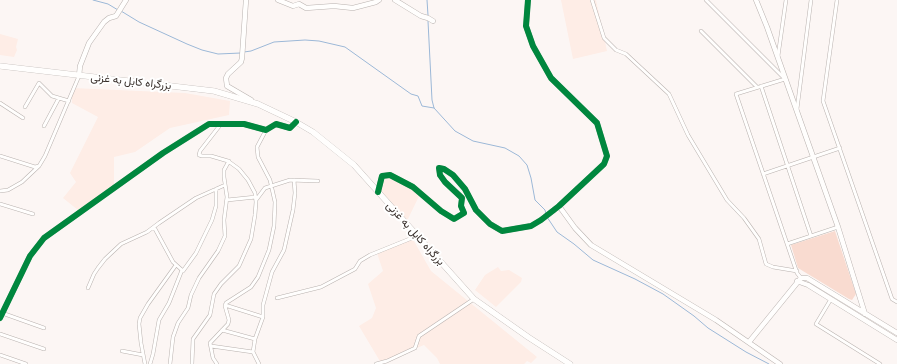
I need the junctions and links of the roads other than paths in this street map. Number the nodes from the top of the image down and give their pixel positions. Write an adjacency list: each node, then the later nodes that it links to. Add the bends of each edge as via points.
1 (246, 0): 25 (street, via 241,62 226,78 227,86)
2 (278, 0): 3 (street, via 306,8 353,8)
3 (379, 0)
4 (395, 0): 15 (street)
5 (528, 0): 50 (street, via 526,26 533,46 551,78 597,123 608,156 604,164)
6 (592, 0): 59 (street, via 604,38 616,50 626,54 669,94 688,135 727,200 759,239 766,264)
7 (706, 0): 20 (street)
8 (756, 0): 14 (street)
9 (760, 0): 14 (street)
10 (786, 0): 17 (street)
11 (811, 0): 27 (street)
12 (837, 0): 33 (street, via 823,101)
13 (125, 1): 19 (street, via 116,16 104,22 89,43)
14 (759, 8): 17 (street)
15 (433, 21)
16 (701, 31): 21 (street)
17 (778, 58): 20 (street)
18 (0, 66): 19 (highway, بزرگراه کابل به غزنی)
19 (79, 76): 23 (street); 25 (highway, بزرگراه کابل به غزنی, via 214,91)
20 (785, 78): 21 (street); 27 (street)
21 (759, 87): 38 (street); 39 (street, via 736,94)
22 (59, 98): 23 (street); 26 (street, via 52,96 38,84); 31 (street)
23 (68, 100): 37 (street)
24 (0, 103): 28 (street)
25 (258, 104): 29 (highway, بزرگراه کابل به غزنی)
26 (25, 107)
27 (796, 111): 35 (street)
28 (23, 118)
29 (296, 122): 32 (street, via 290,128 276,124); 46 (highway, بزرگراه کابل به غزنی, via 313,132 354,165)
30 (221, 124): 32 (street, via 244,124); 36 (street, via 199,154); 68 (street, via 209,124 163,153 44,238 30,256)
31 (44, 126)
32 (266, 130): 43 (street, via 257,147 258,157)
33 (840, 148): 35 (street); 65 (street, via 892,299)
34 (0, 156): 37 (street)
35 (813, 157): 38 (street); 53 (street)
36 (229, 161): 42 (street, via 224,170); 47 (street, via 248,180)
37 (39, 166): 45 (street, via 22,182 8,190)
38 (788, 166): 39 (street); 55 (street)
39 (763, 174): 56 (street)
40 (294, 180): 41 (street); 43 (street); 69 (street, via 295,193 289,232 268,285)
41 (318, 181)
42 (225, 185): 44 (street); 48 (street)
43 (271, 186): 47 (street, via 264,189); 66 (street, via 275,202 269,250 251,288)
44 (216, 189): 52 (street, via 196,198); 58 (street, via 216,206 212,220 191,262)
45 (0, 191)
46 (378, 192): 50 (street, via 382,176 390,175 413,187 454,219 464,213 461,206 462,198 445,182 439,168 453,175 465,189 476,210 490,224 502,231 531,226); 54 (highway, بزرگراه کابل به غزنی)
47 (256, 199): 48 (street); 87 (street, via 251,239 239,266 214,294 210,315 193,339)
48 (227, 200): 86 (street, via 225,236 199,278 188,308 178,323)
49 (0, 204): 51 (street)
50 (557, 208): 76 (street, via 591,245)
51 (33, 214)
52 (154, 227): 57 (street, via 169,257); 61 (street, via 116,248 94,274)
53 (838, 227): 55 (street); 67 (street)
54 (417, 236): 62 (street, via 370,255 360,261 355,269 321,287); 63 (highway, بزرگراه کابل به غزنی)
55 (812, 236): 56 (street)
56 (787, 244): 59 (street)
57 (176, 265): 58 (street); 82 (street, via 140,318)
58 (182, 270): 85 (street, via 159,320)
59 (796, 271): 60 (street)
60 (799, 280): 64 (street); 67 (street, via 807,278); 76 (street)
61 (88, 288)
62 (277, 298)
63 (474, 300): 90 (street, via 419,336 415,348); 91 (highway, بزرگراه کابل به غزنی)
64 (831, 300): 75 (street); 93 (street, via 816,324)
65 (897, 302)
66 (226, 305): 69 (street); 71 (street, via 229,320)
67 (865, 314): 73 (street)
68 (1, 316): 70 (street)
69 (263, 317): 74 (street)
70 (44, 328)
71 (222, 330): 74 (street); 77 (street, via 212,340)
72 (0, 334): 78 (street)
73 (897, 334)
74 (255, 339): 80 (street)
75 (897, 340)
76 (749, 342): 92 (street)
77 (211, 346): 80 (street); 88 (street)
78 (44, 349)
79 (122, 351): 82 (street)
80 (253, 352): 89 (street)
81 (0, 355): 83 (street)
82 (143, 355): 84 (street)
83 (26, 364)
84 (145, 364)
85 (150, 364)
86 (170, 364)
87 (192, 364)
88 (216, 364)
89 (258, 364)
90 (376, 364)
91 (570, 364)
92 (780, 364)
93 (880, 364)

